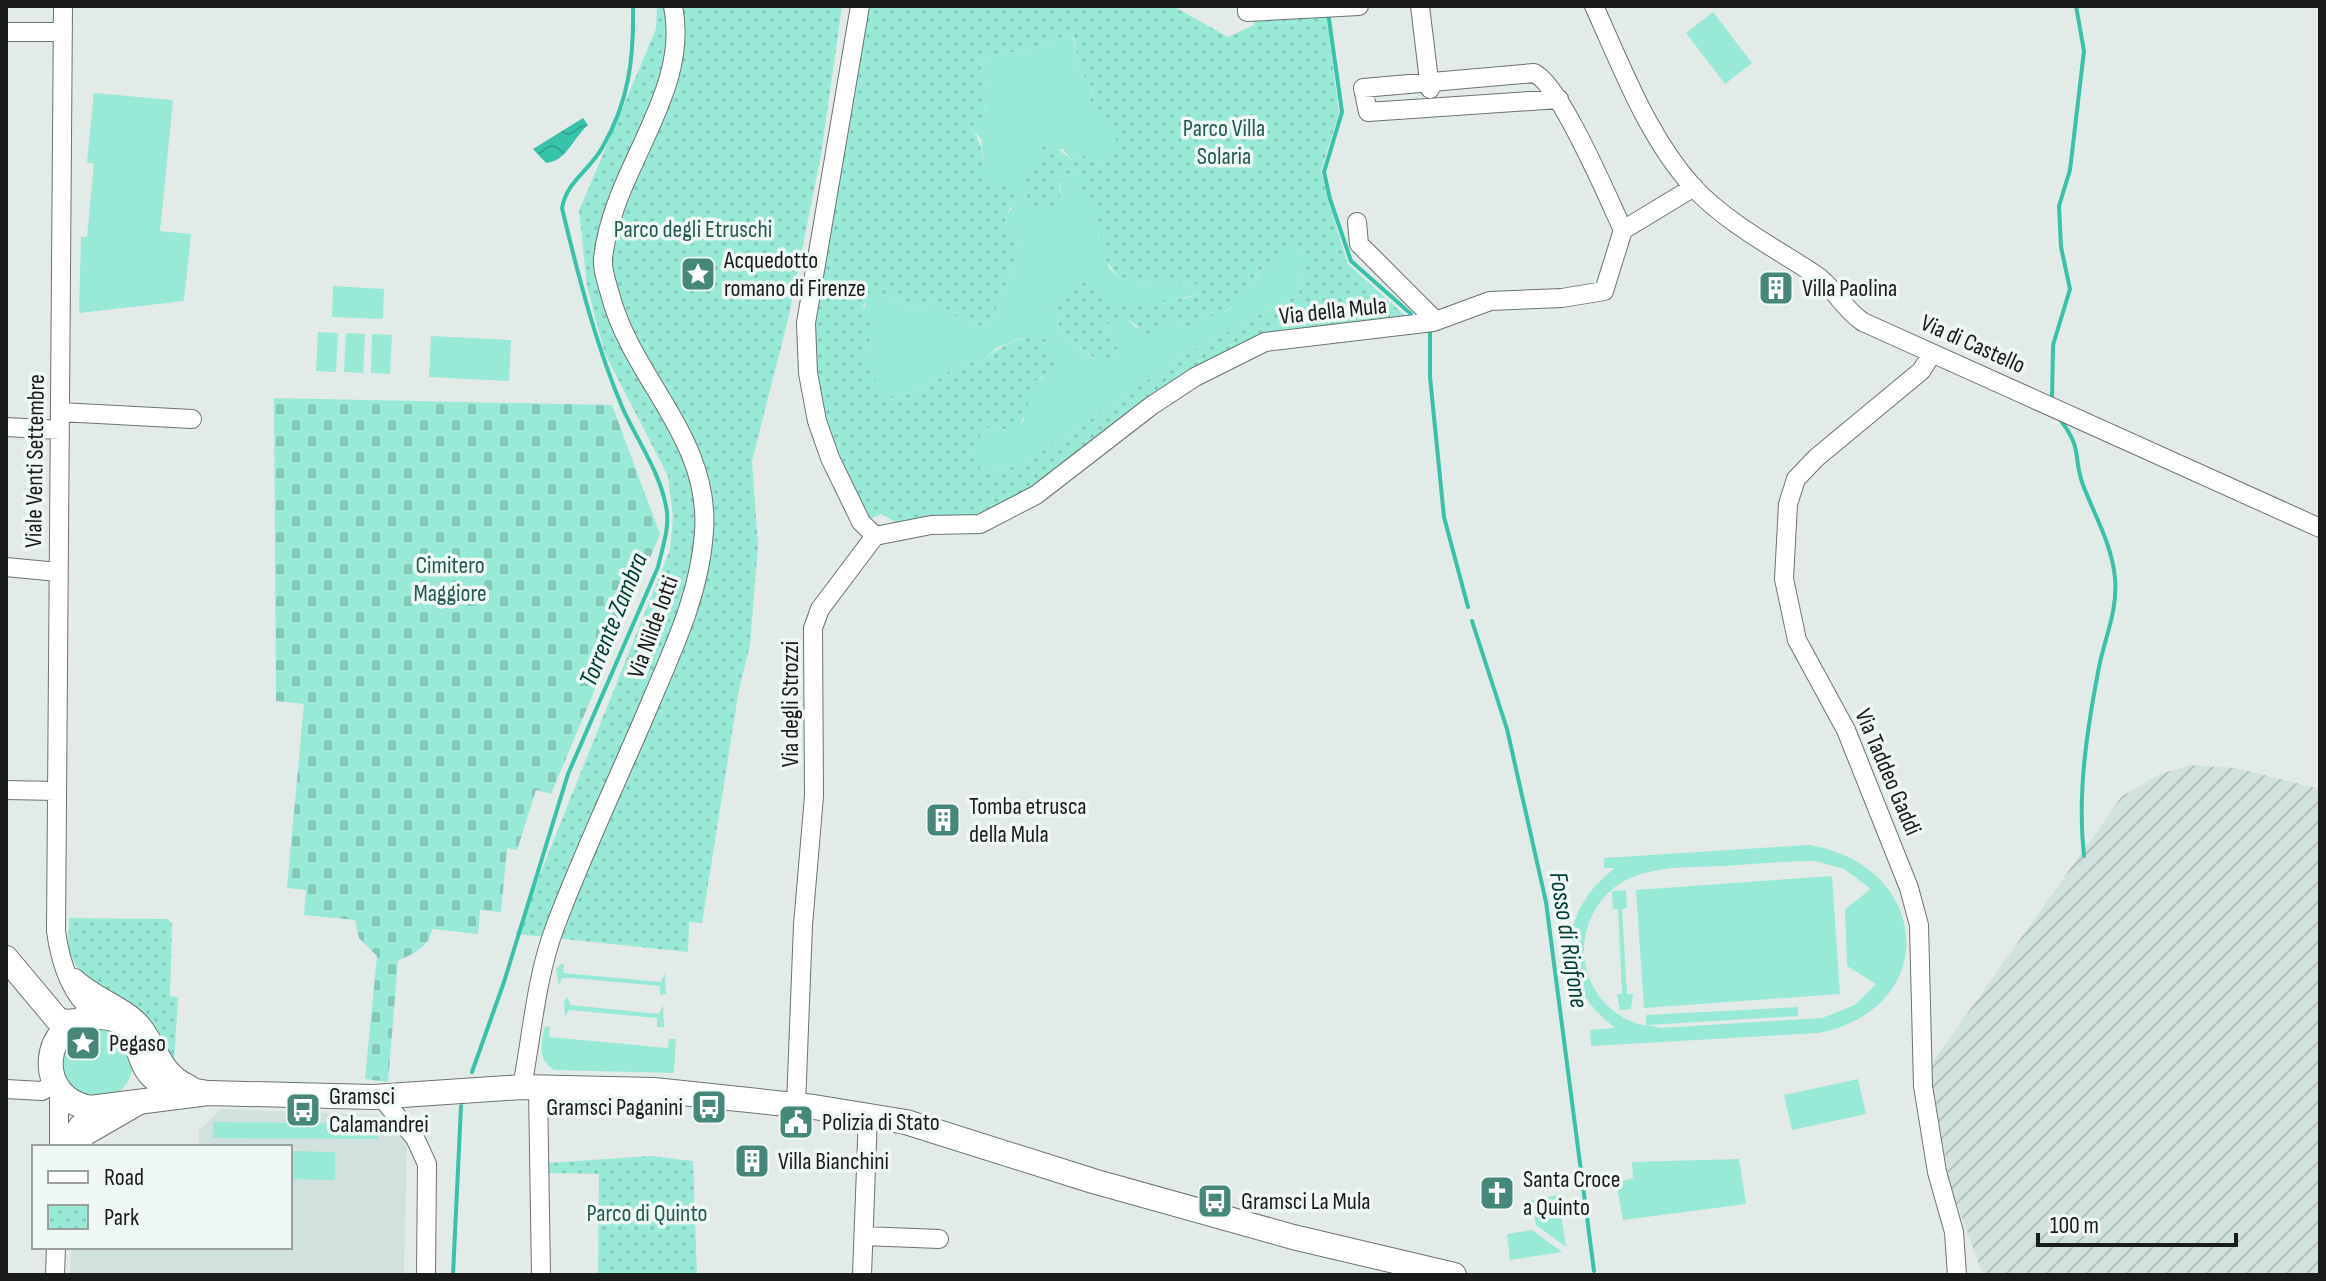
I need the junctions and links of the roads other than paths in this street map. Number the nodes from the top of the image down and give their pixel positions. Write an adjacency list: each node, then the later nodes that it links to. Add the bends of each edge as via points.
1 (63, 6): 10 (street, Viale Venti Settembre)
2 (673, 6): 37 (street, Via Nilde Iotti, via 676,43 670,76 613,206 602,263 627,341 694,456 703,499 702,550 688,615 546,955)
3 (860, 6): 24 (street, via 806,323 817,421 861,522)
4 (1247, 6): 5 (street, via 1247,12)
5 (1359, 6)
6 (1420, 6): 12 (street)
7 (1594, 6): 11 (street, Via di Castello)
8 (1604, 6): 11 (street, via 1628,65)
9 (6, 32): 10 (street)
10 (63, 32): 21 (street, Viale Venti Settembre)
11 (1623, 70): 15 (street, Via di Castello, via 1647,121)
12 (1428, 81): 13 (street, via 1534,73 1543,76); 14 (street); 14 (street, via 1363,88 1368,112)
13 (1559, 99): 14 (street); 17 (street)
14 (1439, 105)
15 (1694, 187): 17 (street); 19 (street, Via di Castello, via 1771,250 1820,277 1846,311)
16 (1357, 222): 18 (street, via 1359,244)
17 (1623, 230): 18 (street, Via della Mula, via 1604,291 1490,301)
18 (1433, 322): 24 (street, Via della Mula, via 1265,342 1195,377 1036,495 980,524 931,525)
19 (1932, 354): 23 (street, Via di Castello); 56 (street, Via Taddeo Gaddi, via 1921,371 1796,479 1788,504 1784,579 1797,640 1846,730 1916,912 1923,1086 1937,1172 1954,1232)
20 (192, 419): 21 (street)
21 (60, 421): 22 (street); 26 (street, Viale Venti Settembre)
22 (6, 427)
23 (2320, 528)
24 (875, 536): 43 (street, Via degli Strozzi, via 820,609 813,628 814,796)
25 (6, 567): 26 (street)
26 (58, 572): 28 (street, Viale Venti Settembre)
27 (6, 790): 28 (street)
28 (57, 791): 30 (street, Viale Venti Settembre, via 57,917)
29 (6, 958): 33 (main road, via 57,1019)
30 (65, 968): 32 (street, Viale Venti Settembre, via 88,1008); 39 (street, via 96,997 138,1021 175,1078)
31 (6, 981): 34 (main road, via 41,1025)
32 (103, 1017): 33 (main road); 35 (main road, via 128,1029)
33 (78, 1021): 34 (main road, via 63,1032)
34 (52, 1054): 36 (main road)
35 (142, 1057): 39 (main road, via 162,1083); 42 (main road, via 138,1082)
36 (56, 1088): 38 (street); 42 (main road, via 81,1106); 45 (street)
37 (530, 1088): 40 (main road); 43 (main road, via 654,1090); 53 (street, Via Nilde Iotti)
38 (6, 1089)
39 (208, 1093): 40 (main road); 41 (main road)
40 (381, 1097): 52 (street, via 415,1138 427,1164)
41 (152, 1098): 42 (main road); 47 (street)
42 (109, 1105): 46 (street, via 78,1125)
43 (796, 1105): 44 (main road)
44 (868, 1115): 48 (street); 55 (main road, via 914,1124 994,1153 1293,1237)
45 (62, 1145)
46 (63, 1145)
47 (78, 1145)
48 (864, 1236): 49 (street); 54 (street)
49 (939, 1239)
50 (56, 1249): 51 (street)
51 (55, 1275)
52 (426, 1275)
53 (541, 1275)
54 (862, 1275)
55 (1454, 1275)
56 (1957, 1275)

